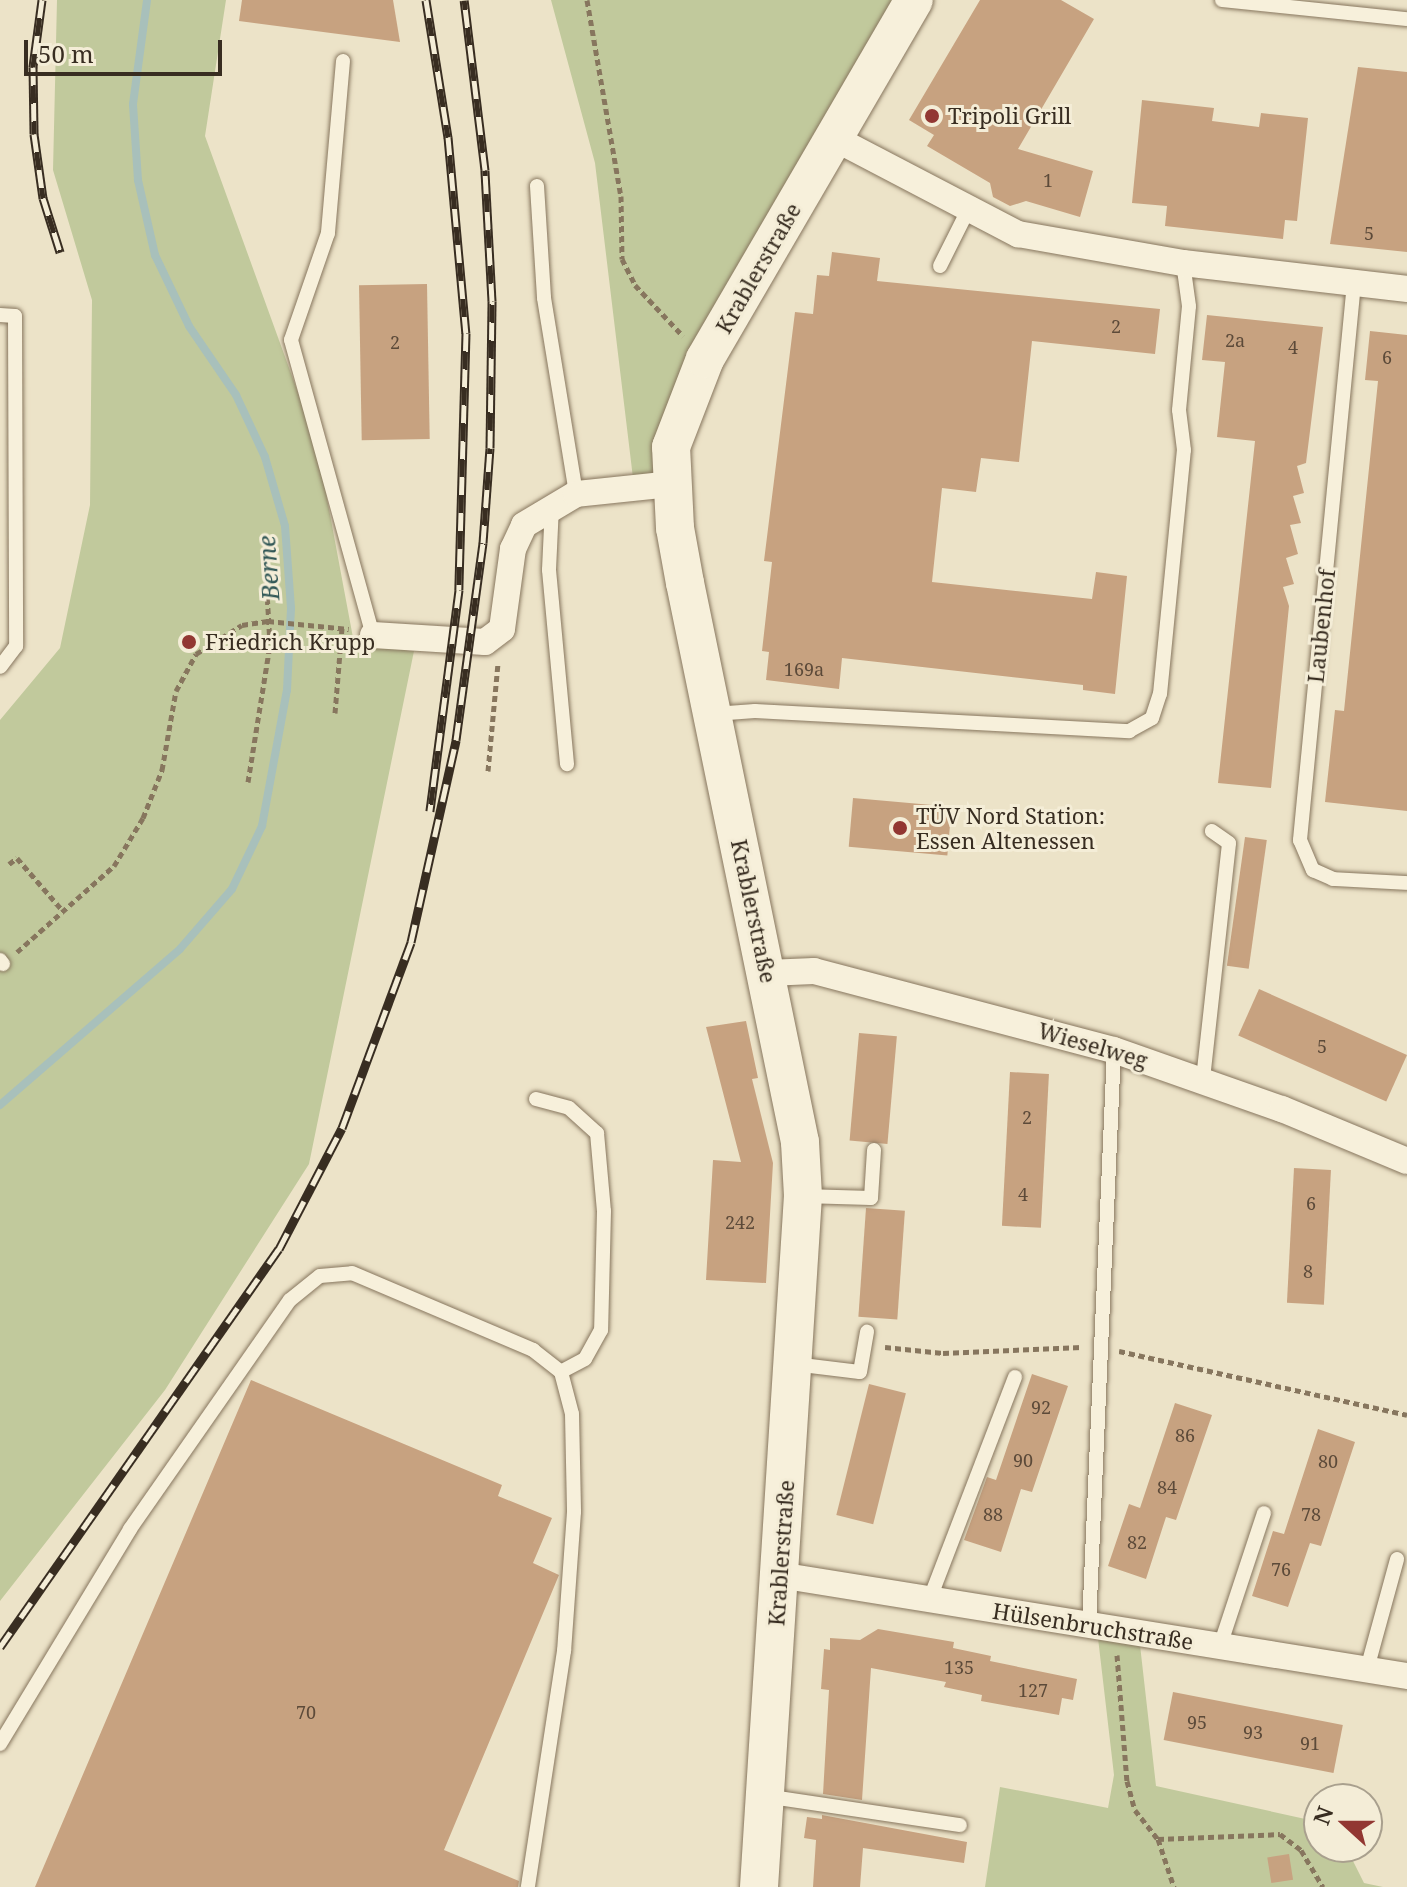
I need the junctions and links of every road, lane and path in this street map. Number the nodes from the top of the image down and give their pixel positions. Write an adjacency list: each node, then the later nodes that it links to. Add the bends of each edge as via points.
1 (587, 0): 14 (path, via 621,196 622,259 635,285 689,343)
2 (914, 0): 6 (street, Krablerstraße)
3 (1222, 0): 4 (lane)
4 (1407, 19)
5 (343, 61): 20 (lane, via 328,233 291,340)
6 (834, 138): 8 (street); 14 (street, Krablerstraße)
7 (537, 186): 16 (lane)
8 (969, 208): 9 (street, via 1018,234); 10 (lane)
9 (1183, 263): 11 (street); 24 (lane, via 1189,306 1179,410 1184,450 1160,694 1152,718 1129,731 771,711)
10 (940, 266)
11 (1354, 283): 12 (street); 30 (lane, Laubenhof, via 1300,840 1313,870 1333,879)
12 (1407, 289)
13 (0, 315): 21 (lane, via 15,316 16,646)
14 (698, 374): 15 (street, Krablerstraße, via 671,447)
15 (671, 484): 16 (street); 24 (street, Krablerstraße, via 682,569)
16 (564, 500): 20 (street, via 524,525 513,549 502,629 485,642); 25 (lane, via 549,570)
17 (264, 540): 18 (path)
18 (268, 621): 19 (path); 27 (path, via 270,644); 31 (path, via 220,636 184,670 162,770 143,818 114,866)
19 (342, 628): 20 (path); 23 (path)
20 (373, 635)
21 (0, 667)
22 (497, 671): 26 (path)
23 (335, 713)
24 (714, 714): 33 (street, Krablerstraße)
25 (567, 764)
26 (488, 771)
27 (248, 782)
28 (1212, 831): 35 (lane, via 1229,843)
29 (9, 864): 31 (path, via 17,858)
30 (1407, 883)
31 (63, 911): 32 (path)
32 (1, 962)
33 (767, 973): 34 (street, Wieselweg, via 814,971); 39 (street, Krablerstraße, via 800,1142)
34 (1114, 1050): 35 (street, Wieselweg); 41 (lane)
35 (1203, 1079): 38 (street, Wieselweg)
36 (536, 1099): 43 (lane, via 569,1108 597,1133 604,1211 601,1330 585,1359)
37 (874, 1150): 39 (lane, via 871,1198)
38 (1407, 1161)
39 (803, 1196): 42 (street, Krablerstraße)
40 (866, 1338): 41 (path, via 943,1353); 42 (lane, via 860,1372)
41 (1100, 1346): 45 (path); 50 (lane)
42 (793, 1364): 48 (street, Krablerstraße)
43 (561, 1372): 55 (lane, via 533,1350 352,1273 320,1276 290,1300 130,1529); 59 (lane, via 572,1414 574,1512 564,1651)
44 (1015, 1377): 49 (lane)
45 (1407, 1415)
46 (1264, 1513): 52 (lane)
47 (1397, 1559): 53 (lane)
48 (779, 1575): 49 (street, Hülsenbruchstraße); 56 (street, Krablerstraße)
49 (929, 1601): 50 (street, Hülsenbruchstraße)
50 (1089, 1625): 51 (street, Hülsenbruchstraße)
51 (1115, 1630): 52 (street, Hülsenbruchstraße); 58 (path, via 1127,1781 1135,1810)
52 (1220, 1646): 53 (street, Hülsenbruchstraße)
53 (1367, 1669): 54 (street, Hülsenbruchstraße)
54 (1407, 1676)
55 (0, 1744)
56 (765, 1796): 57 (lane); 60 (street, Krablerstraße)
57 (960, 1825)
58 (1158, 1839): 61 (path); 62 (path, via 1280,1834 1301,1850)
59 (528, 1887)
60 (759, 1887)
61 (1174, 1887)
62 (1323, 1887)

